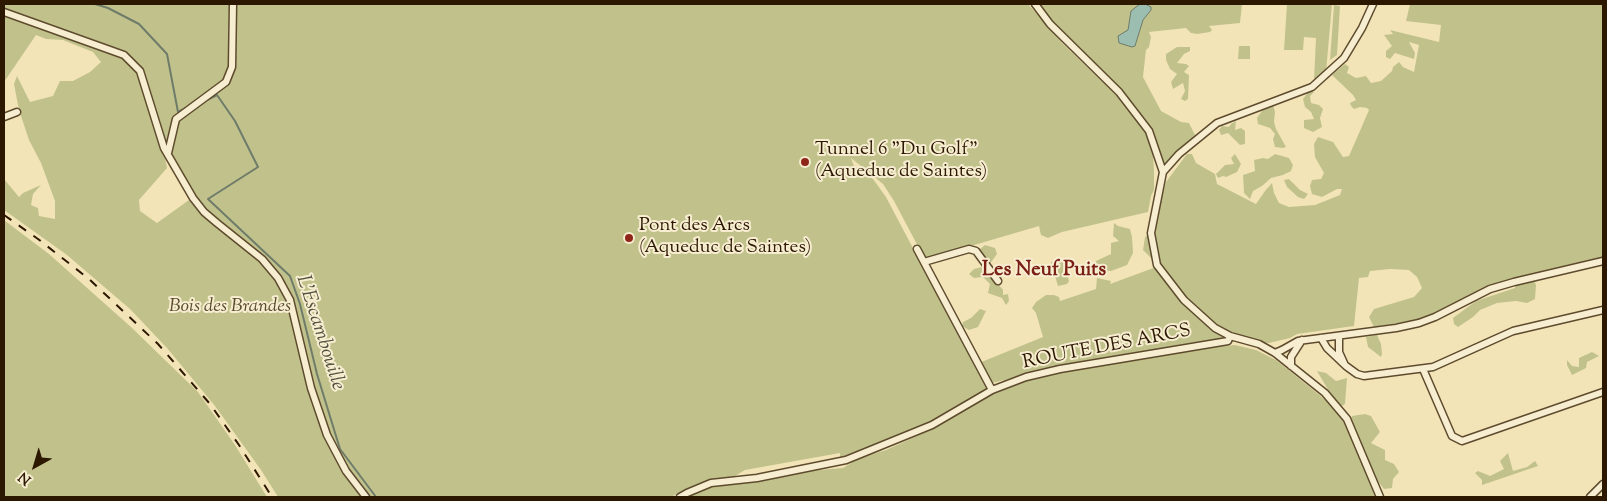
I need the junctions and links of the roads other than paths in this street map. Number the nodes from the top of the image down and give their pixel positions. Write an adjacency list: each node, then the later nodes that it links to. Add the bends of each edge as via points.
1 (233, 4): 7 (street, via 232,67 226,82 176,119)
2 (1035, 4): 8 (street, via 1050,24 1119,92 1149,131)
3 (1373, 4): 8 (street, via 1344,58 1312,87 1217,123 1179,154)
4 (4, 12): 7 (street, via 124,55 140,72)
5 (17, 112): 6 (street)
6 (4, 116)
7 (168, 153): 25 (street, via 179,177 204,212 262,259 278,278 290,300 311,388 327,436 346,471)
8 (1163, 172): 14 (street, via 1151,233 1157,266 1184,300 1215,328)
9 (917, 249): 11 (street)
10 (1603, 261): 15 (street, via 1490,289 1419,323)
11 (924, 262): 12 (street, via 969,249 976,251); 22 (street)
12 (998, 281)
13 (1603, 310): 21 (street, via 1513,331)
14 (1230, 336): 18 (street, via 1259,344); 22 (street, ROUTE DES ARCS, via 1228,341 1060,369)
15 (1338, 336): 16 (street); 20 (street, via 1339,352)
16 (1321, 338): 17 (street); 20 (street, via 1326,348)
17 (1302, 340): 18 (street); 19 (street, via 1291,357)
18 (1275, 353): 19 (street)
19 (1292, 366): 27 (street, via 1325,393 1347,419)
20 (1346, 366): 21 (street, via 1364,376)
21 (1423, 369): 23 (street, via 1452,436 1462,441)
22 (992, 390): 26 (street, ROUTE DES ARCS, via 932,425 846,460 757,478 711,483)
23 (1603, 392)
24 (1603, 484): 28 (street)
25 (366, 497)
26 (680, 497)
27 (1380, 497)
28 (1590, 497)

